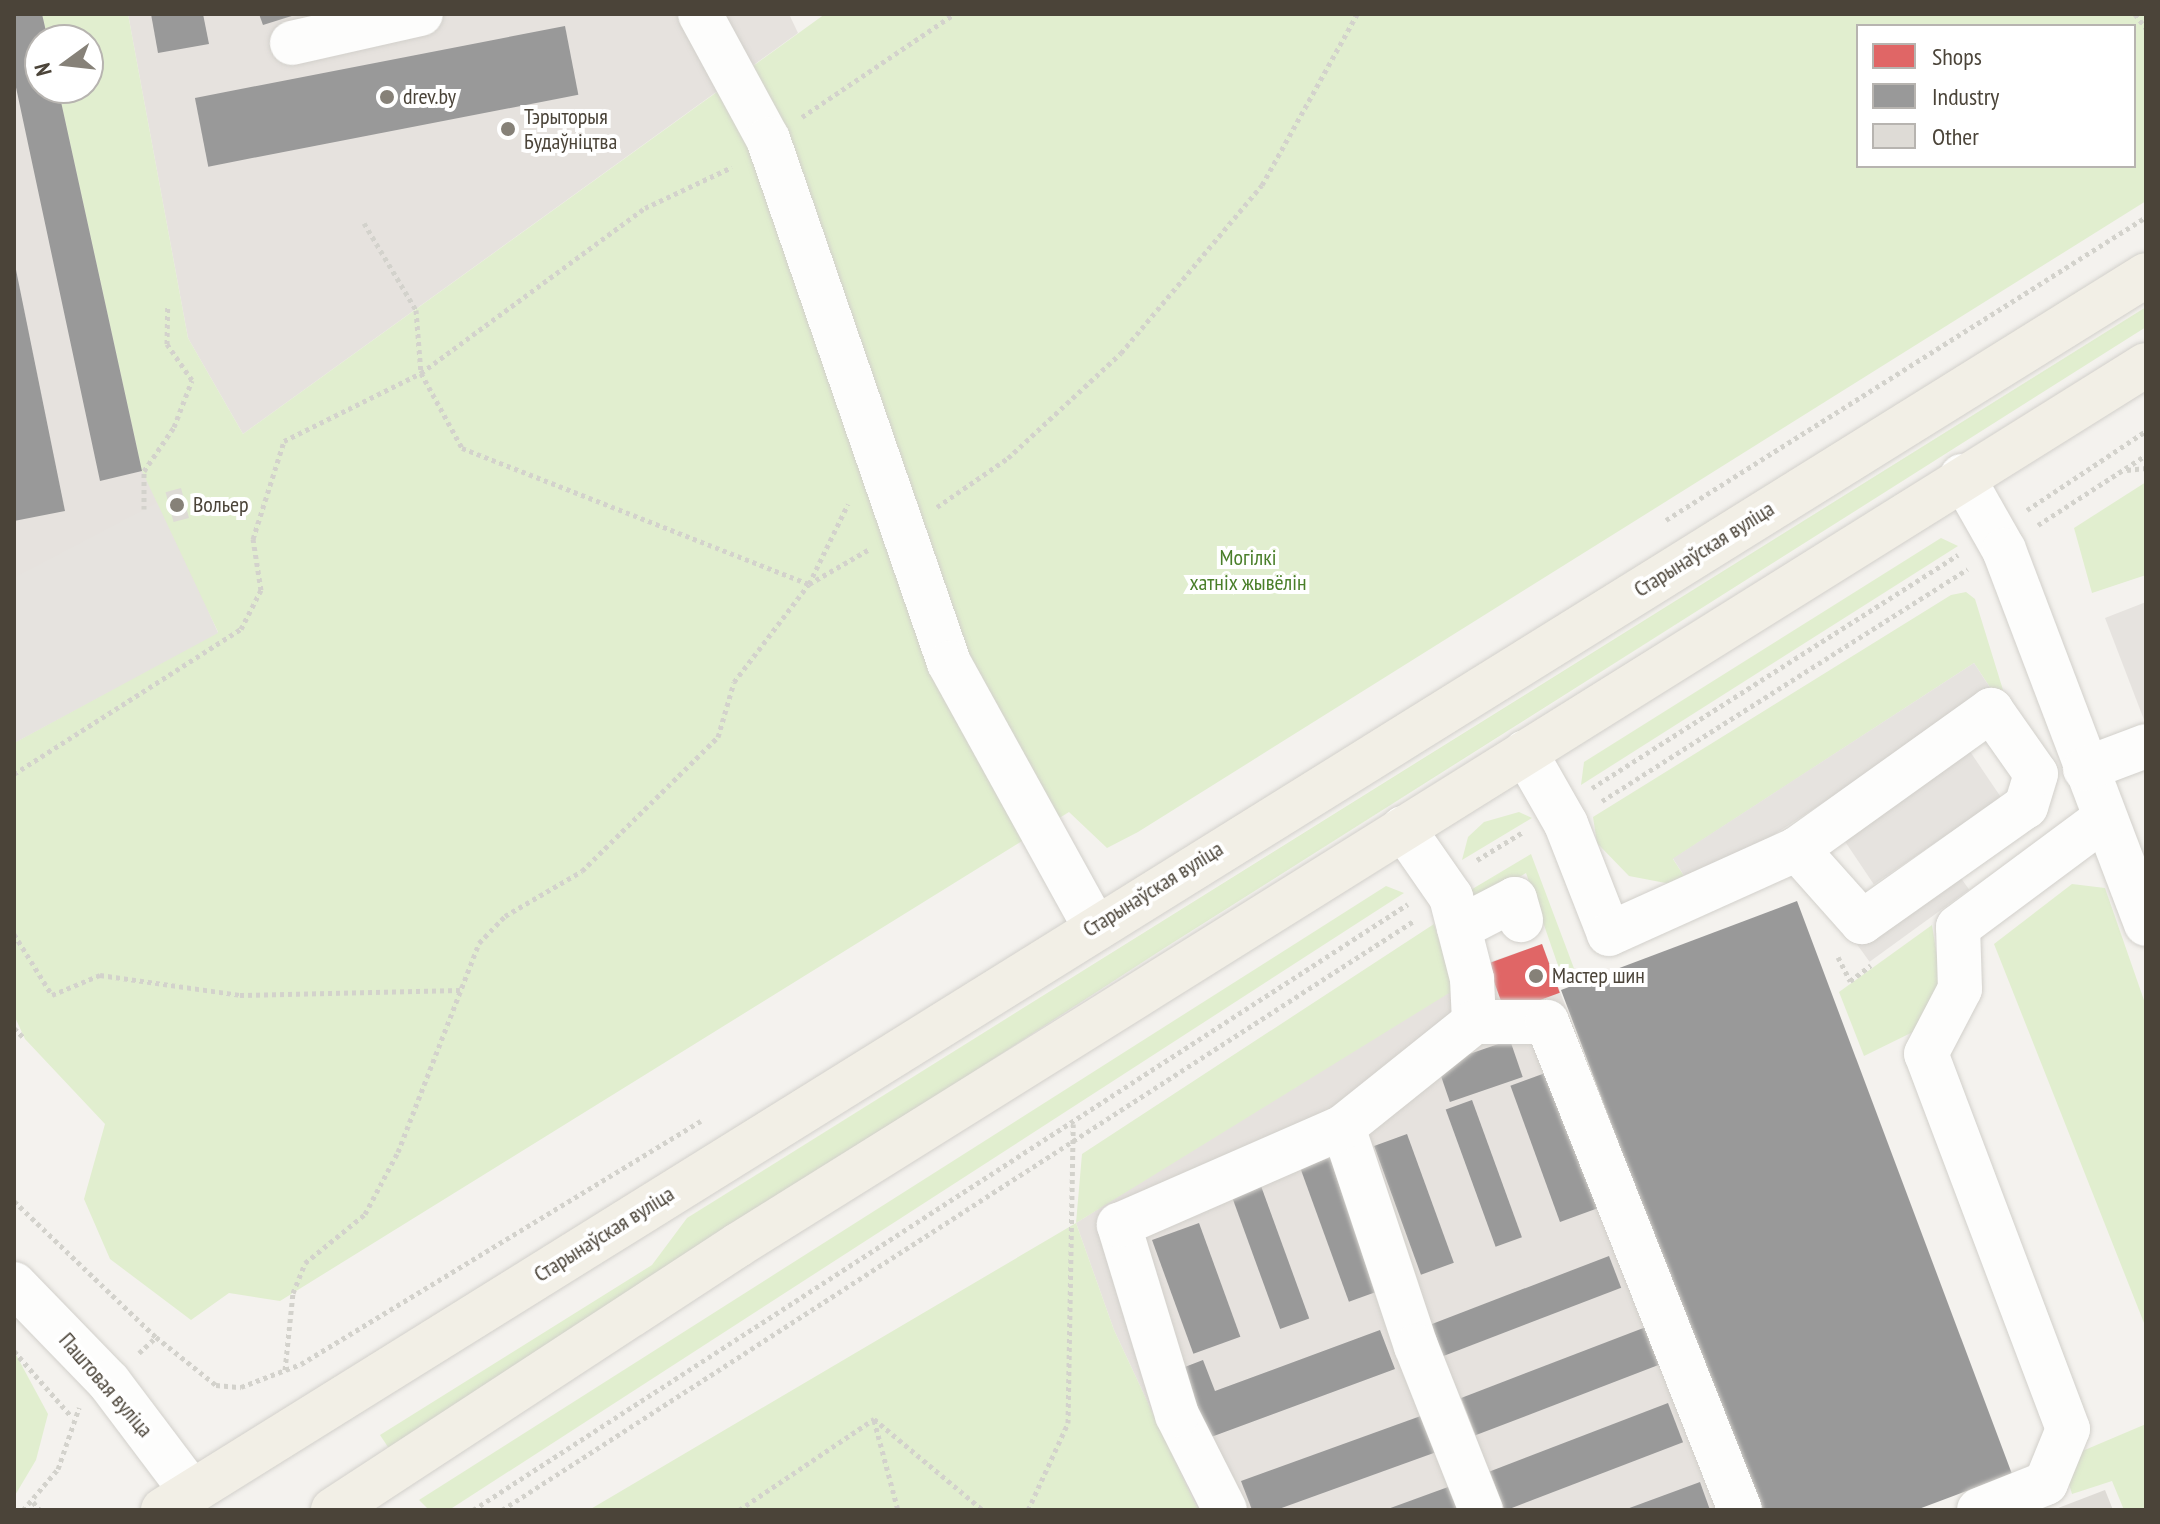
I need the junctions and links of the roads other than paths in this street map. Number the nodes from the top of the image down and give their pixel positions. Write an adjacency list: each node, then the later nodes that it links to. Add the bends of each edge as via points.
1 (421, 14): 3 (street)
2 (700, 14): 16 (street, via 768,139 949,663)
3 (292, 43)
4 (2146, 275): 16 (main road, Старынаўская вуліца)
5 (2146, 365): 6 (main road)
6 (1962, 476): 8 (main road); 9 (street, via 1999,542)
7 (2146, 746): 9 (street)
8 (1525, 752): 11 (main road); 12 (street, via 1560,818 1609,934)
9 (2085, 769): 10 (street)
10 (2105, 818): 15 (street); 20 (street, via 1958,927 1960,989 1926,1054 2068,1429 2046,1483)
11 (1403, 828): 13 (street); 22 (main road, via 738,1245)
12 (1797, 849): 12 (street, via 1991,710 2036,774 2026,806 1862,922)
13 (1451, 902): 14 (street, via 1515,899); 17 (street)
14 (1521, 920)
15 (2146, 924)
16 (1094, 926): 21 (main road, Старынаўская вуліца)
17 (1474, 1022): 18 (street); 25 (street, via 1547,1022)
18 (1343, 1127): 23 (street, via 1119,1225 1177,1415); 24 (street, via 1416,1346)
19 (14, 1284): 21 (street, Паштовая вуліца, via 109,1382)
20 (2028, 1501): 26 (street)
21 (186, 1504)
22 (333, 1510)
23 (1225, 1510)
24 (1481, 1510)
25 (1740, 1510)
26 (1979, 1510)

